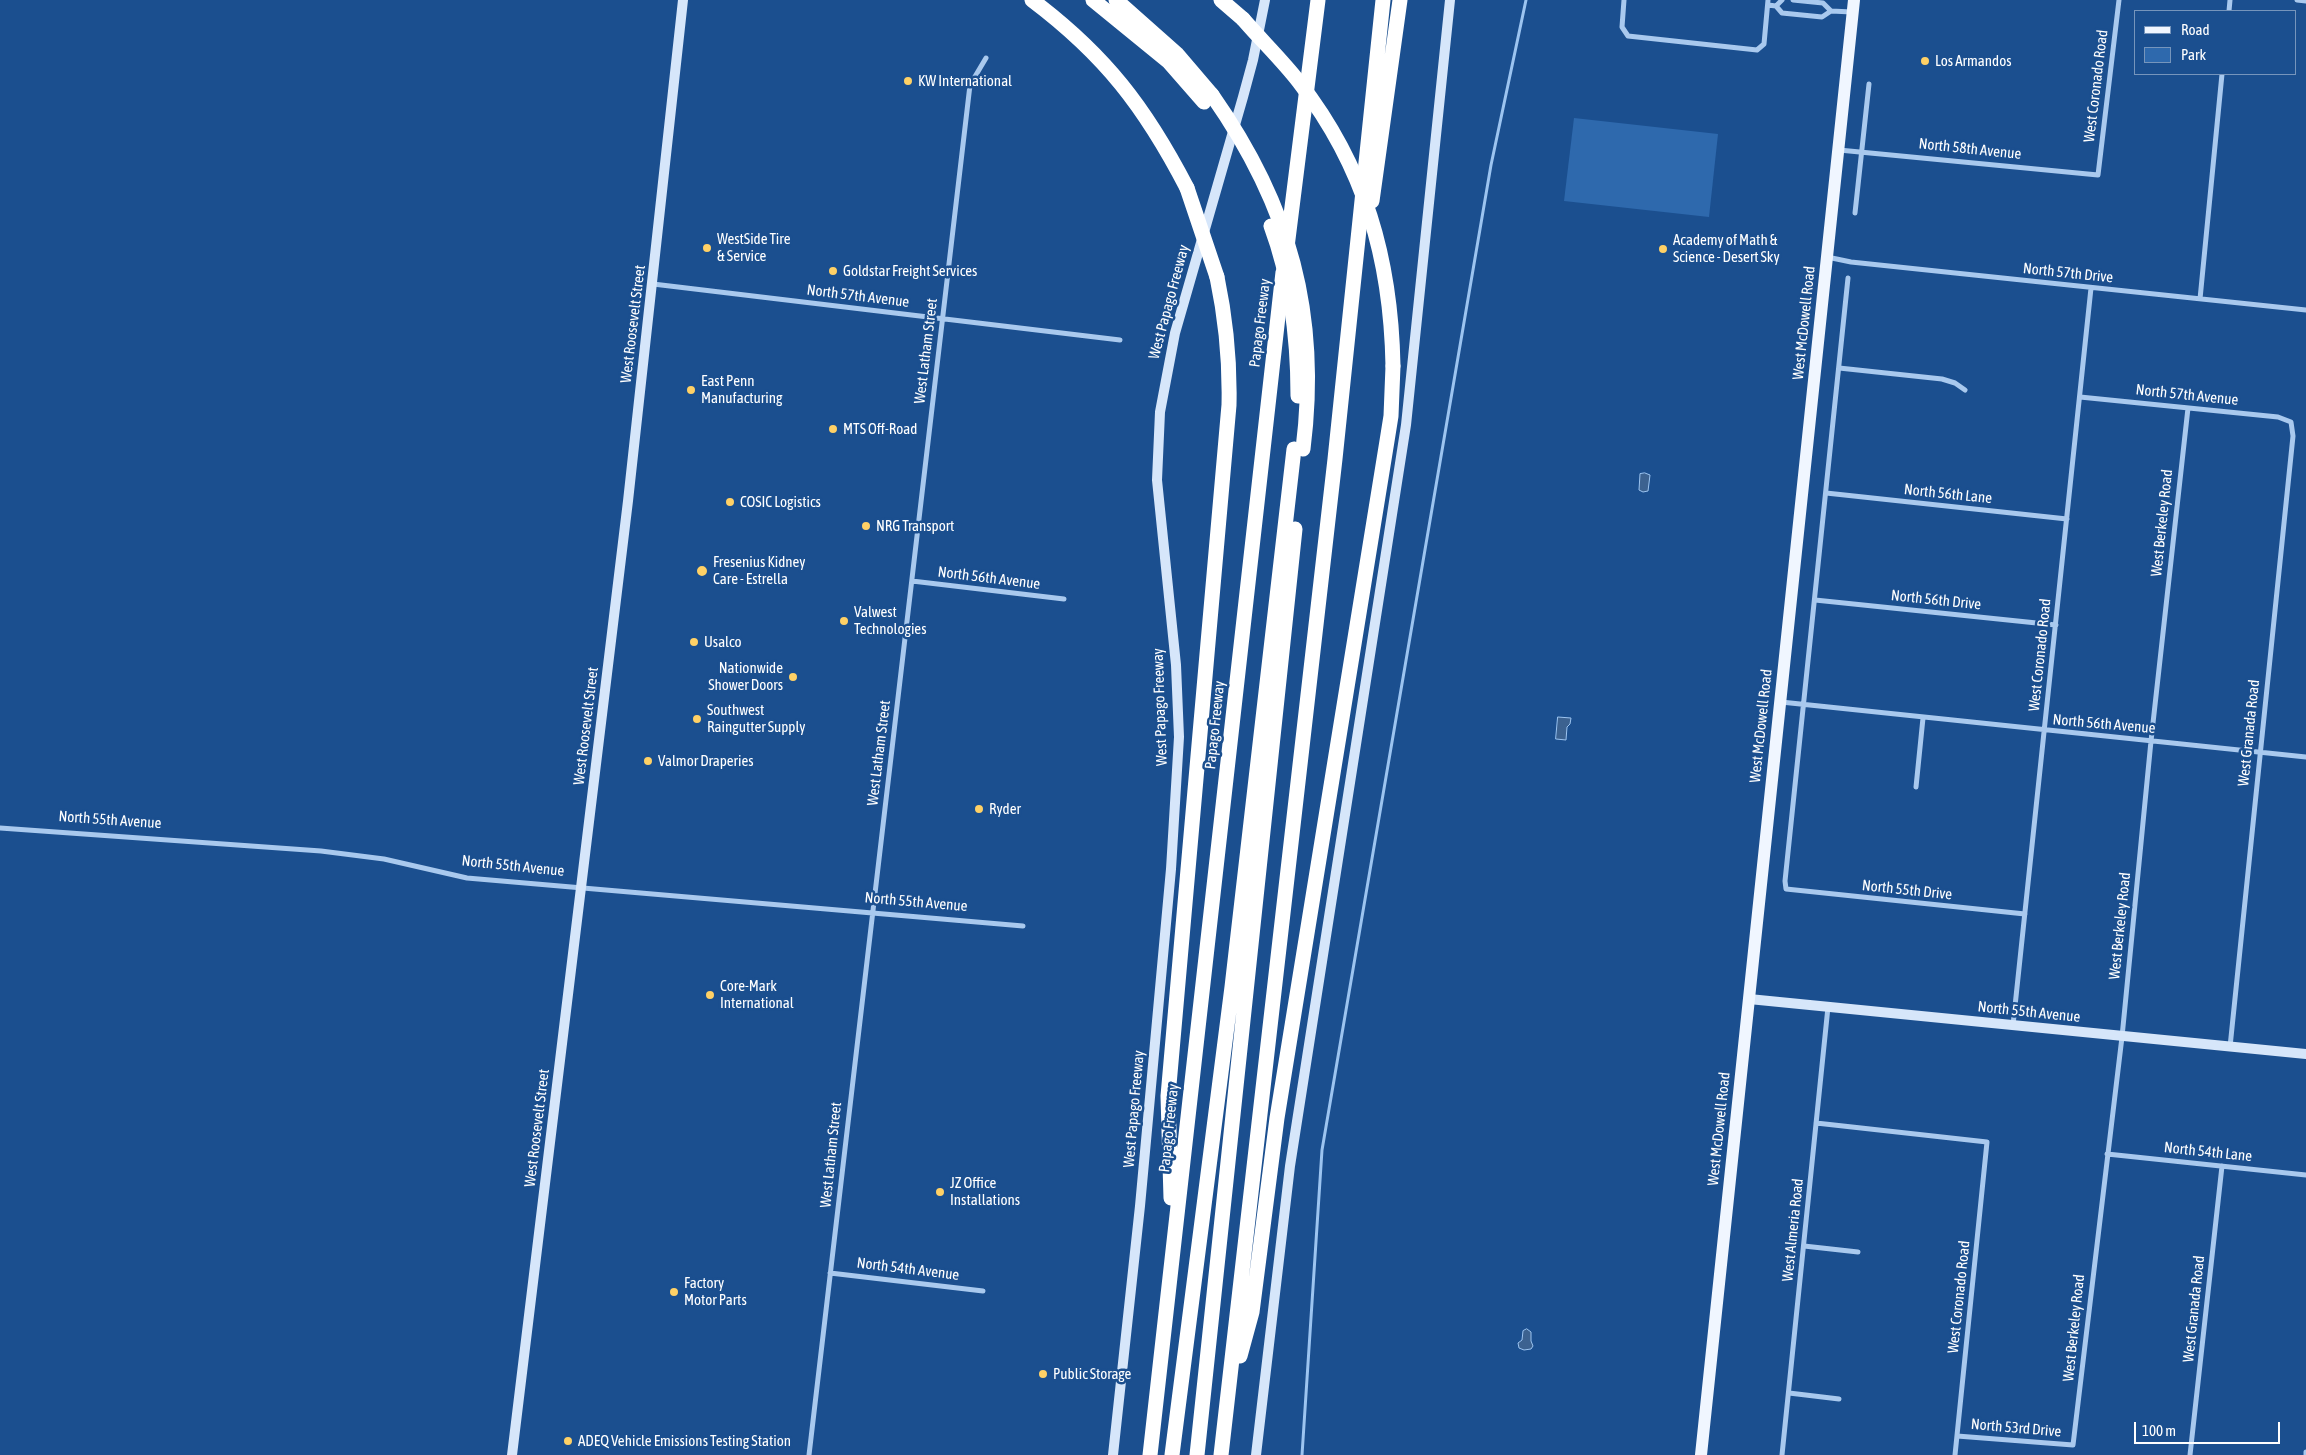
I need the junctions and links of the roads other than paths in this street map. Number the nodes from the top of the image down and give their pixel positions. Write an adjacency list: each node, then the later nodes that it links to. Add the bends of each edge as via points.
1 (683, 0): 31 (main road, West Roosevelt Street)
2 (1032, 0): 74 (highway, bridge, via 1076,35 1116,77 1164,143 1187,188 1216,277 1228,343 1229,405 1168,1096)
3 (1093, 0): 24 (highway, via 1169,62)
4 (1116, 0): 24 (highway, via 1177,54)
5 (1221, 0): 80 (highway, bridge, via 1243,19 1298,81 1344,151 1371,213 1382,254 1389,295 1393,366 1391,416 1278,1108 1252,1312)
6 (1265, 0): 85 (main road, West Papago Freeway, via 1246,88 1175,333 1160,412 1157,480 1176,665 1179,737 1171,869)
7 (1316, 0): 74 (highway, Papago Freeway)
8 (1383, 0): 43 (highway)
9 (1400, 0): 43 (highway)
10 (1450, 0): 90 (main road, via 1406,424 1290,1166)
11 (1624, 0): 17 (street, via 1622,27 1628,36 1758,50 1764,44)
12 (1782, 0): 18 (street)
13 (1793, 0): 20 (street, via 1823,3)
14 (2118, 0): 27 (street, West Coronado Road)
15 (2297, 0): 16 (street)
16 (2306, 1)
17 (1768, 3): 18 (street)
18 (1776, 6): 20 (street, via 1782,13 1822,17)
19 (1853, 6): 20 (street); 25 (main road, West McDowell Road)
20 (1831, 11)
21 (986, 58): 35 (street, West Latham Street, via 970,85)
22 (2222, 75): 33 (street)
23 (1869, 84): 26 (street)
24 (1208, 99): 42 (highway, bridge, via 1265,209 1288,286 1298,381)
25 (1839, 150): 26 (street, North 58th Avenue); 29 (main road, West McDowell Road)
26 (1862, 151): 27 (street, North 58th Avenue); 28 (street)
27 (2098, 175)
28 (1855, 214)
29 (1827, 257): 32 (street, North 57th Drive); 50 (main road, West McDowell Road)
30 (1848, 278): 37 (street)
31 (653, 284): 35 (street, North 57th Avenue); 59 (main road, West Roosevelt Street)
32 (2091, 288): 33 (street, North 57th Drive); 39 (street, West Coronado Road)
33 (2200, 299): 34 (street, North 57th Drive)
34 (2306, 310)
35 (942, 318): 36 (street, North 57th Avenue); 46 (street, West Latham Street)
36 (1120, 340)
37 (1839, 368): 38 (street, via 1942,379); 44 (street)
38 (1965, 390)
39 (2080, 398): 40 (street, North 57th Avenue); 45 (street, West Coronado Road)
40 (2188, 408): 41 (street, North 57th Avenue, via 2278,417); 54 (street, West Berkeley Road)
41 (2291, 422): 55 (street, West Granada Road, via 2293,436)
42 (1298, 449): 87 (highway); 88 (highway)
43 (1335, 459): 80 (highway)
44 (1826, 493): 45 (street, North 56th Lane); 48 (street)
45 (2067, 519): 49 (street, West Coronado Road)
46 (912, 581): 47 (street, North 56th Avenue); 60 (street, West Latham Street)
47 (1064, 599)
48 (1814, 600): 49 (street, North 56th Drive); 51 (street)
49 (2056, 625): 53 (street, West Coronado Road)
50 (1780, 702): 51 (street, North 56th Avenue); 63 (main road, West McDowell Road)
51 (1803, 704): 52 (street, North 56th Avenue); 61 (street, North 55th Drive, via 1786,888)
52 (1923, 718): 53 (street, North 56th Avenue); 57 (street)
53 (2044, 731): 54 (street, North 56th Avenue); 61 (street, West Coronado Road)
54 (2151, 741): 55 (street, North 56th Avenue); 66 (street, West Berkeley Road)
55 (2260, 752): 56 (street, North 56th Avenue); 67 (street, West Granada Road)
56 (2306, 757)
57 (1916, 787)
58 (0, 828): 59 (street, North 55th Avenue, via 320,851 384,859 467,878)
59 (581, 889): 60 (street, North 55th Avenue); 83 (main road, West Roosevelt Street)
60 (873, 912): 62 (street, North 55th Avenue); 76 (street, West Latham Street)
61 (2025, 914): 65 (street, West Coronado Road)
62 (1023, 926)
63 (1749, 999): 64 (main road, North 55th Avenue); 91 (main road, West McDowell Road)
64 (1828, 1007): 65 (main road, North 55th Avenue); 69 (street, West Almeria Road)
65 (2013, 1025): 66 (main road, North 55th Avenue)
66 (2122, 1036): 67 (main road, North 55th Avenue); 70 (street, West Berkeley Road)
67 (2230, 1047): 68 (main road, North 55th Avenue)
68 (2306, 1054)
69 (1816, 1123): 73 (street, West Almeria Road); 81 (street, West Coronado Road, via 1987,1142)
70 (2107, 1154): 71 (street, North 54th Lane); 82 (street, West Berkeley Road)
71 (2222, 1166): 72 (street, North 54th Lane); 94 (street, West Granada Road)
72 (2306, 1175)
73 (1804, 1246): 75 (street); 78 (street, West Almeria Road)
74 (1173, 1252): 86 (highway, Papago Freeway)
75 (1858, 1252)
76 (830, 1273): 77 (street, North 54th Avenue); 84 (street, West Latham Street)
77 (983, 1291)
78 (1789, 1393): 79 (street); 92 (street, West Almeria Road)
79 (1839, 1399)
80 (1227, 1404): 89 (highway)
81 (1957, 1436): 82 (street, North 53rd Drive); 93 (street, West Coronado Road)
82 (2074, 1445)
83 (512, 1455)
84 (809, 1455)
85 (1113, 1455)
86 (1150, 1455)
87 (1172, 1455)
88 (1197, 1455)
89 (1221, 1455)
90 (1256, 1455)
91 (1701, 1455)
92 (1782, 1455)
93 (1955, 1455)
94 (2190, 1455)

